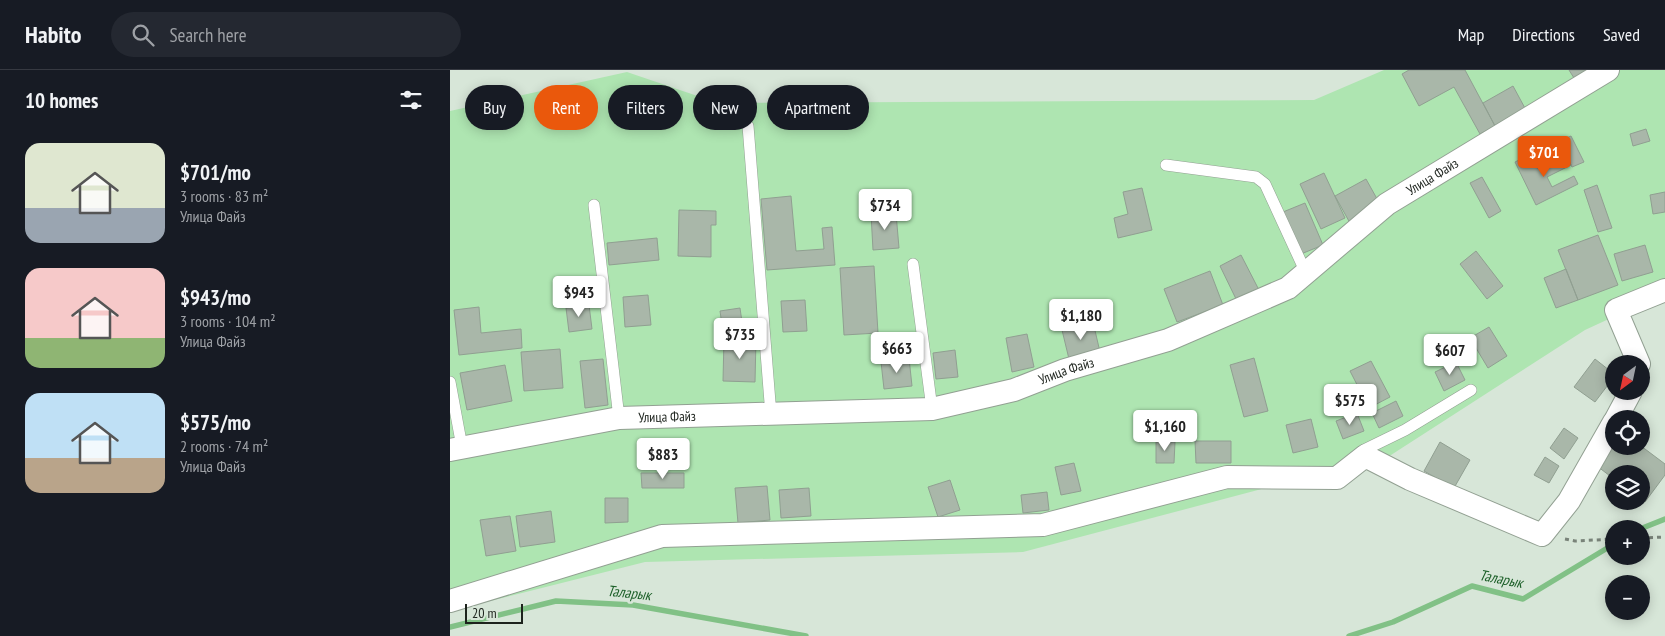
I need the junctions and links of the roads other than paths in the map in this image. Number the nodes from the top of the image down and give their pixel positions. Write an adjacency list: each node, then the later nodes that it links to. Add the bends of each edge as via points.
1 (1608, 70): 6 (street, Улица Файз, via 1387,204)
2 (748, 130): 12 (lane)
3 (1166, 165): 6 (lane, via 1256,176 1264,184)
4 (594, 205): 13 (lane)
5 (913, 264): 11 (lane)
6 (1306, 273): 11 (street, Улица Файз, via 1288,288 1168,340 1065,370 1014,390)
7 (1665, 290): 8 (street, via 1616,310)
8 (1635, 355)
9 (450, 382): 15 (lane)
10 (1471, 390): 16 (lane, via 1405,430 1364,450)
11 (932, 409): 12 (street, Улица Файз)
12 (771, 415): 13 (street, Улица Файз)
13 (619, 418): 15 (street, Улица Файз)
14 (1605, 438): 16 (street, via 1570,501 1542,535 1410,479 1365,456)
15 (456, 448)
16 (1338, 478): 17 (street, via 1227,477 1043,525 662,536)
17 (450, 601)

